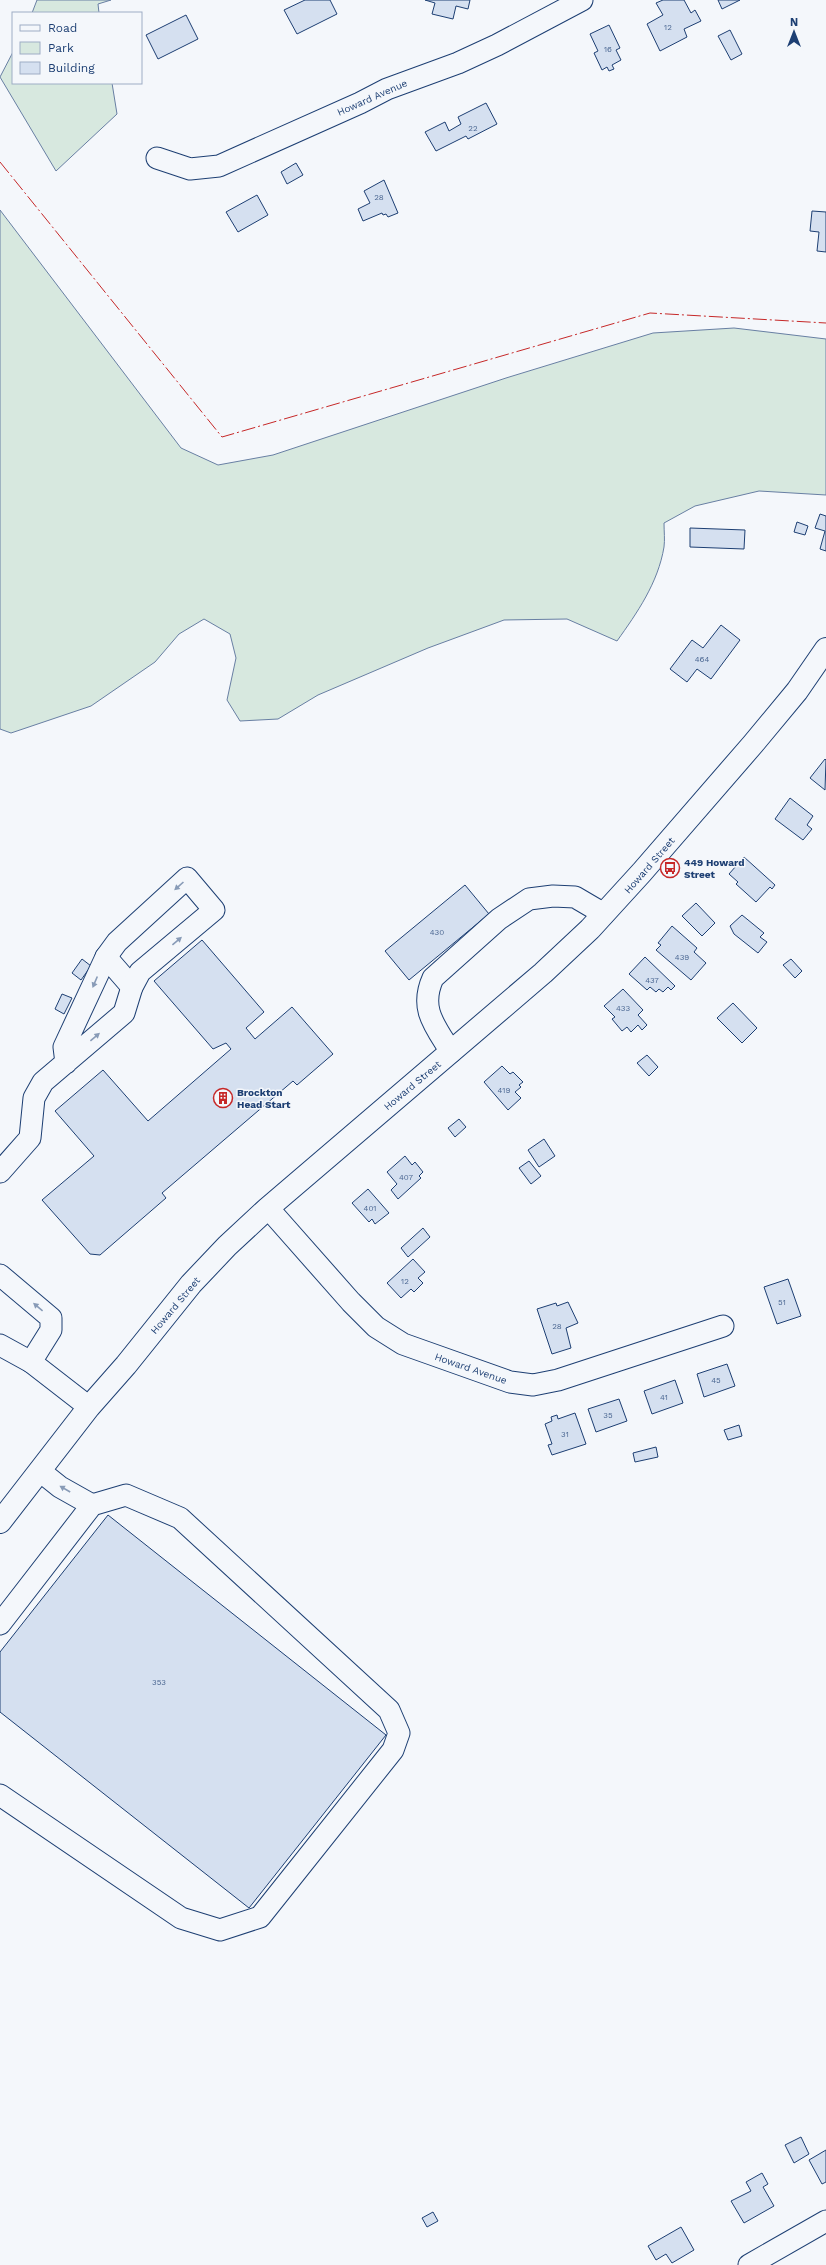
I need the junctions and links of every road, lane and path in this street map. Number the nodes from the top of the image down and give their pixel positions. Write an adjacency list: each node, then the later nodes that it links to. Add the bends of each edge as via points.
1 (582, 0): 2 (street, Howard Avenue, via 491,48 387,89 219,166 190,169)
2 (157, 158)
3 (826, 649): 4 (main road, Howard Street, via 753,744)
4 (604, 914): 7 (main road, Howard Street, via 543,973); 7 (street, via 575,897 529,899 499,919 451,962 434,978 429,988 427,1006 432,1022)
5 (106, 957): 6 (street); 6 (street, one-way to 5, via 140,972 214,910 187,878 117,942); 8 (street, one-way to 8, via 64,1047)
6 (132, 987): 8 (street, one-way to 6, via 124,1013)
7 (451, 1052): 10 (main road, Howard Street)
8 (66, 1063): 9 (street, via 43,1082 34,1098 30,1138)
9 (0, 1172)
10 (268, 1208): 12 (street, Howard Avenue, via 376,1327 403,1344 510,1382 533,1385 558,1380); 15 (main road, Howard Street, via 191,1284)
11 (0, 1275): 14 (street, one-way to 11, via 51,1330 51,1318)
12 (723, 1326)
13 (0, 1345): 14 (street)
14 (31, 1362): 15 (street)
15 (89, 1407): 16 (main road, Howard Street)
16 (40, 1471): 17 (street, one-way to 16); 18 (main road, Howard Street)
17 (92, 1505): 19 (street); 20 (street, via 126,1495 180,1518 389,1710 399,1733 393,1750 260,1917 220,1930 181,1918)
18 (0, 1522)
19 (0, 1624)
20 (0, 1795)
21 (826, 2221): 22 (street)
22 (749, 2265)

